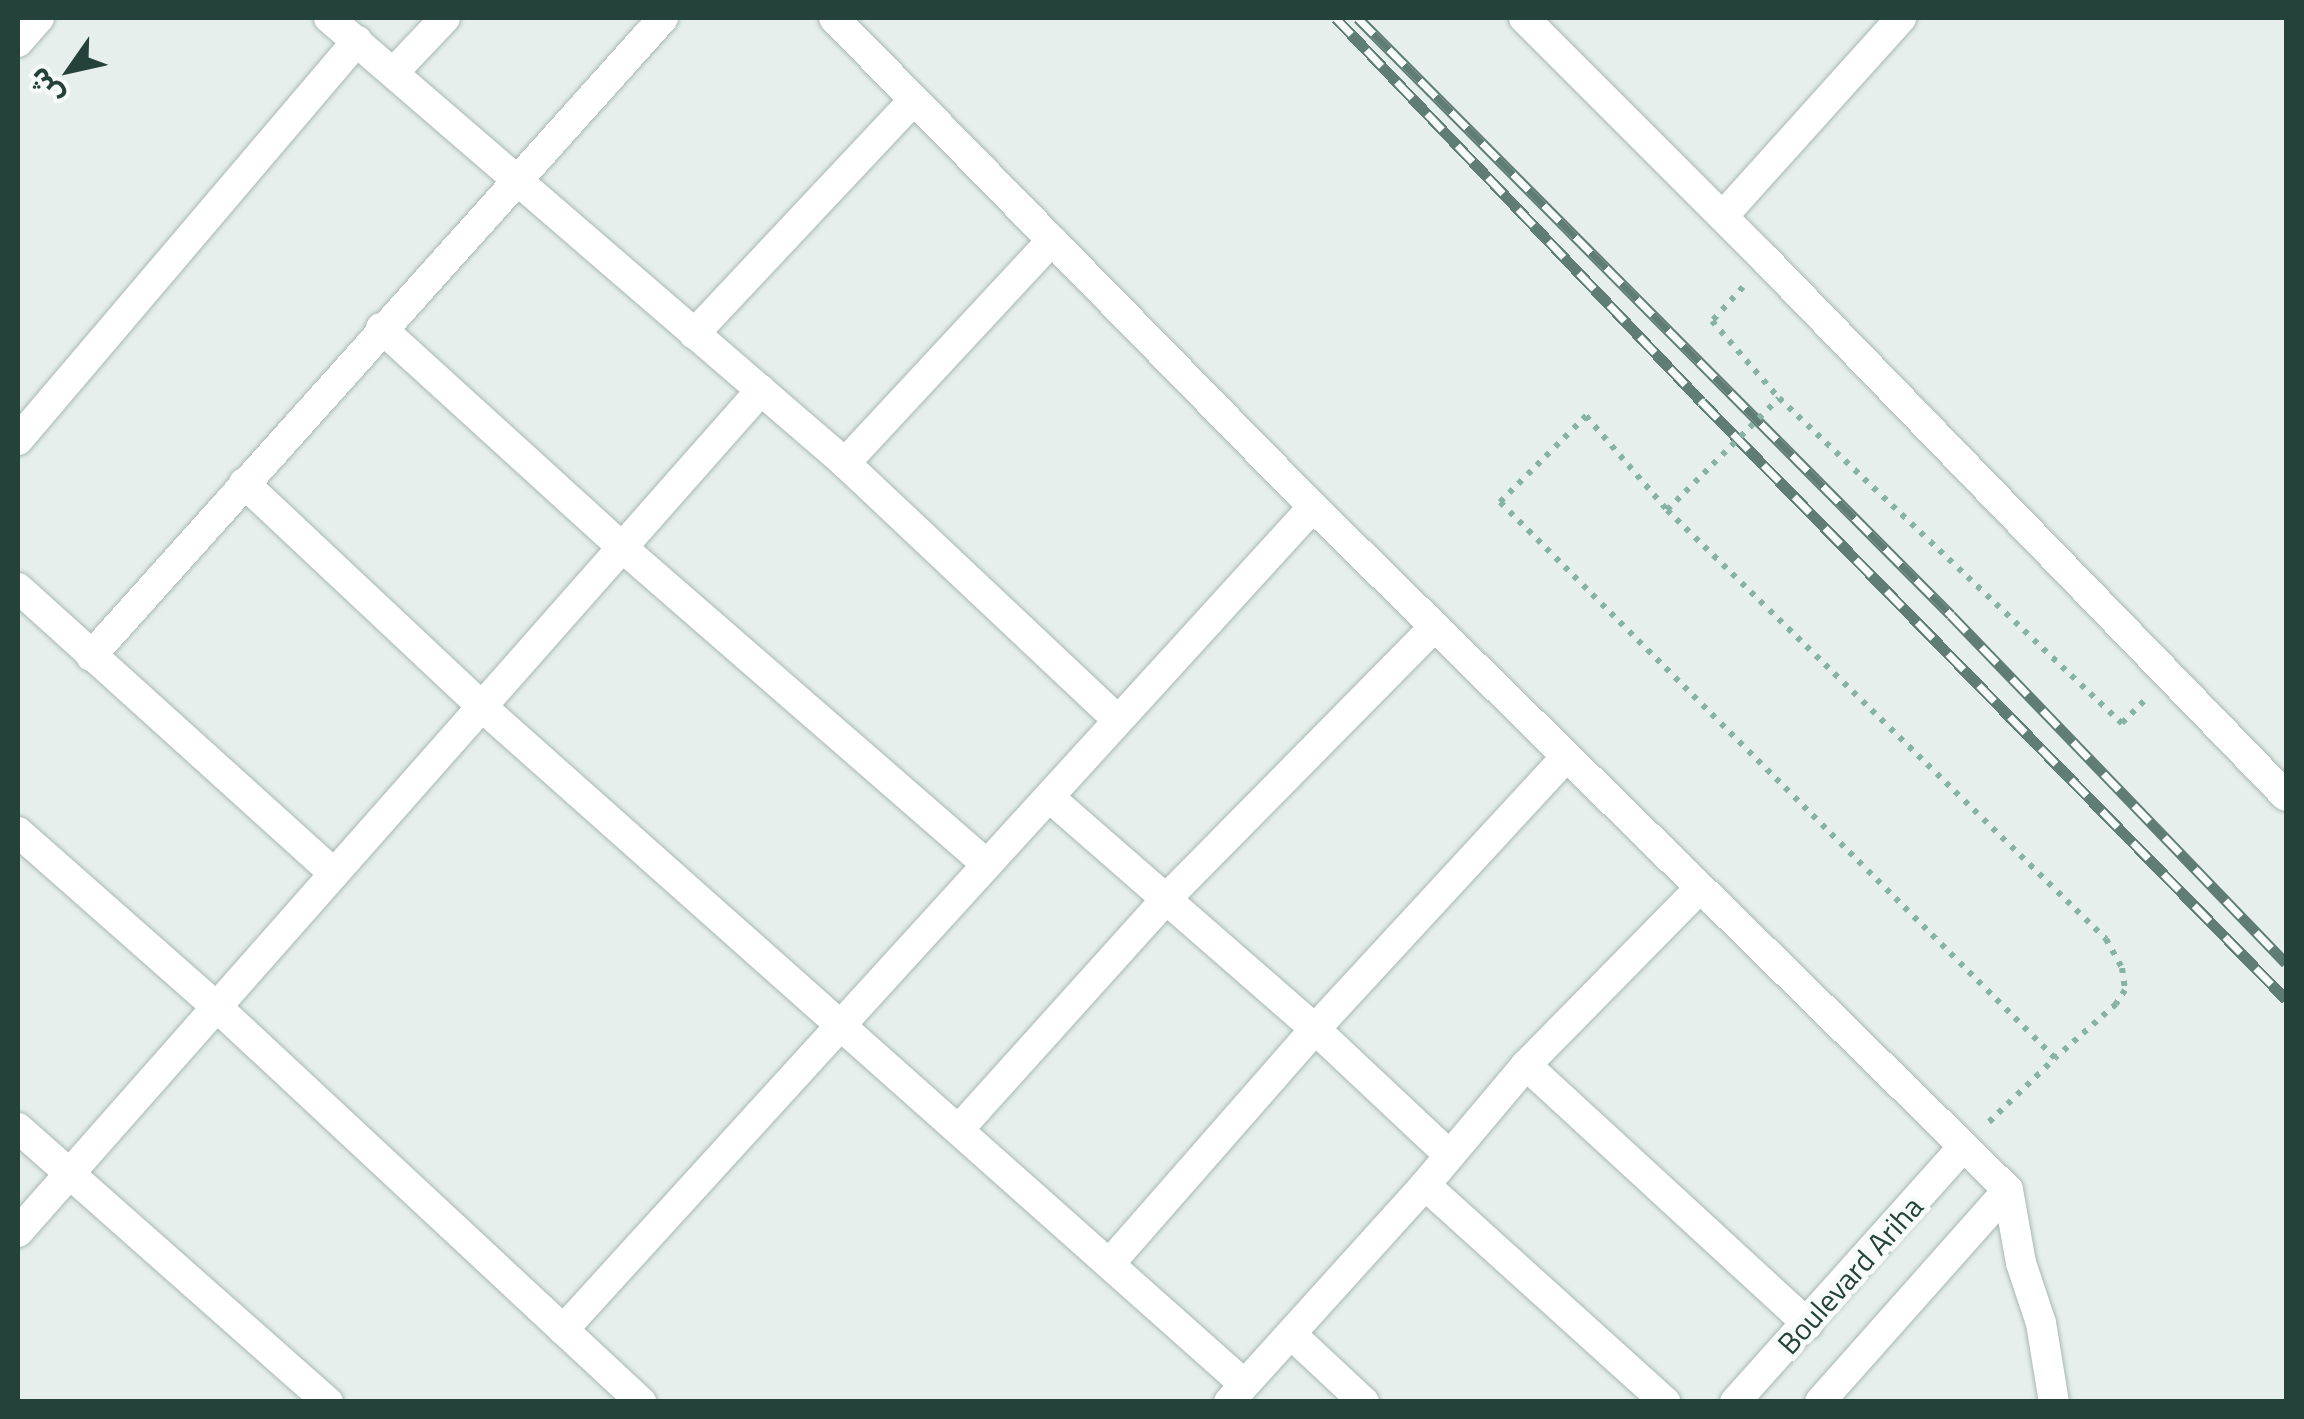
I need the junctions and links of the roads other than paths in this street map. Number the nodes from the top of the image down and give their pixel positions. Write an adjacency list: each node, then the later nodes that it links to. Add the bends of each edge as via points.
1 (38, 18): 8 (street)
2 (329, 18): 9 (street)
3 (446, 18): 10 (street)
4 (663, 18): 12 (street)
5 (834, 18): 11 (street)
6 (1524, 18): 13 (street)
7 (1901, 18): 13 (street)
8 (18, 42)
9 (357, 42): 10 (street); 18 (street)
10 (394, 72): 12 (street)
11 (914, 100): 14 (street); 16 (street)
12 (514, 178): 15 (street); 16 (street)
13 (1723, 216): 29 (street)
14 (1052, 240): 19 (street); 21 (street)
15 (381, 328): 20 (street); 22 (street)
16 (694, 334): 17 (street)
17 (761, 390): 19 (street); 22 (street)
18 (18, 440)
19 (845, 463): 27 (street)
20 (244, 482): 25 (street); 26 (street)
21 (1313, 507): 24 (street); 27 (street)
22 (624, 549): 26 (street); 32 (street)
23 (18, 588): 25 (street)
24 (1434, 627): 28 (street); 35 (street)
25 (90, 656): 33 (street)
26 (480, 705): 33 (street); 37 (street)
27 (1118, 720): 30 (street)
28 (1566, 757): 34 (street); 38 (street)
29 (2285, 791)
30 (1049, 796): 32 (street); 35 (street)
31 (18, 832): 36 (street)
32 (987, 865): 37 (street)
33 (334, 874): 36 (street)
34 (1700, 888): 39 (street); 42 (street)
35 (1166, 899): 38 (street); 41 (street)
36 (219, 1009): 44 (street); 50 (street)
37 (840, 1026): 41 (street); 50 (street)
38 (1315, 1030): 43 (street); 48 (street)
39 (1526, 1065): 43 (street); 49 (street)
40 (18, 1128): 44 (street)
41 (960, 1128): 48 (street)
42 (1963, 1146): 46 (street); 49 (street, Boulevard Ariha)
43 (1449, 1155): 45 (street)
44 (68, 1175): 47 (street); 53 (street)
45 (1425, 1185): 51 (street); 56 (street)
46 (2008, 1190): 58 (street, Boulevard Ariha); 59 (street)
47 (18, 1232)
48 (1111, 1262): 52 (street)
49 (1808, 1324): 57 (street, Boulevard Ariha)
50 (563, 1330): 54 (street)
51 (1291, 1334): 52 (street); 55 (street)
52 (1236, 1393)
53 (328, 1402)
54 (641, 1402)
55 (1364, 1402)
56 (1665, 1402)
57 (1735, 1402)
58 (1820, 1402)
59 (2054, 1402)

